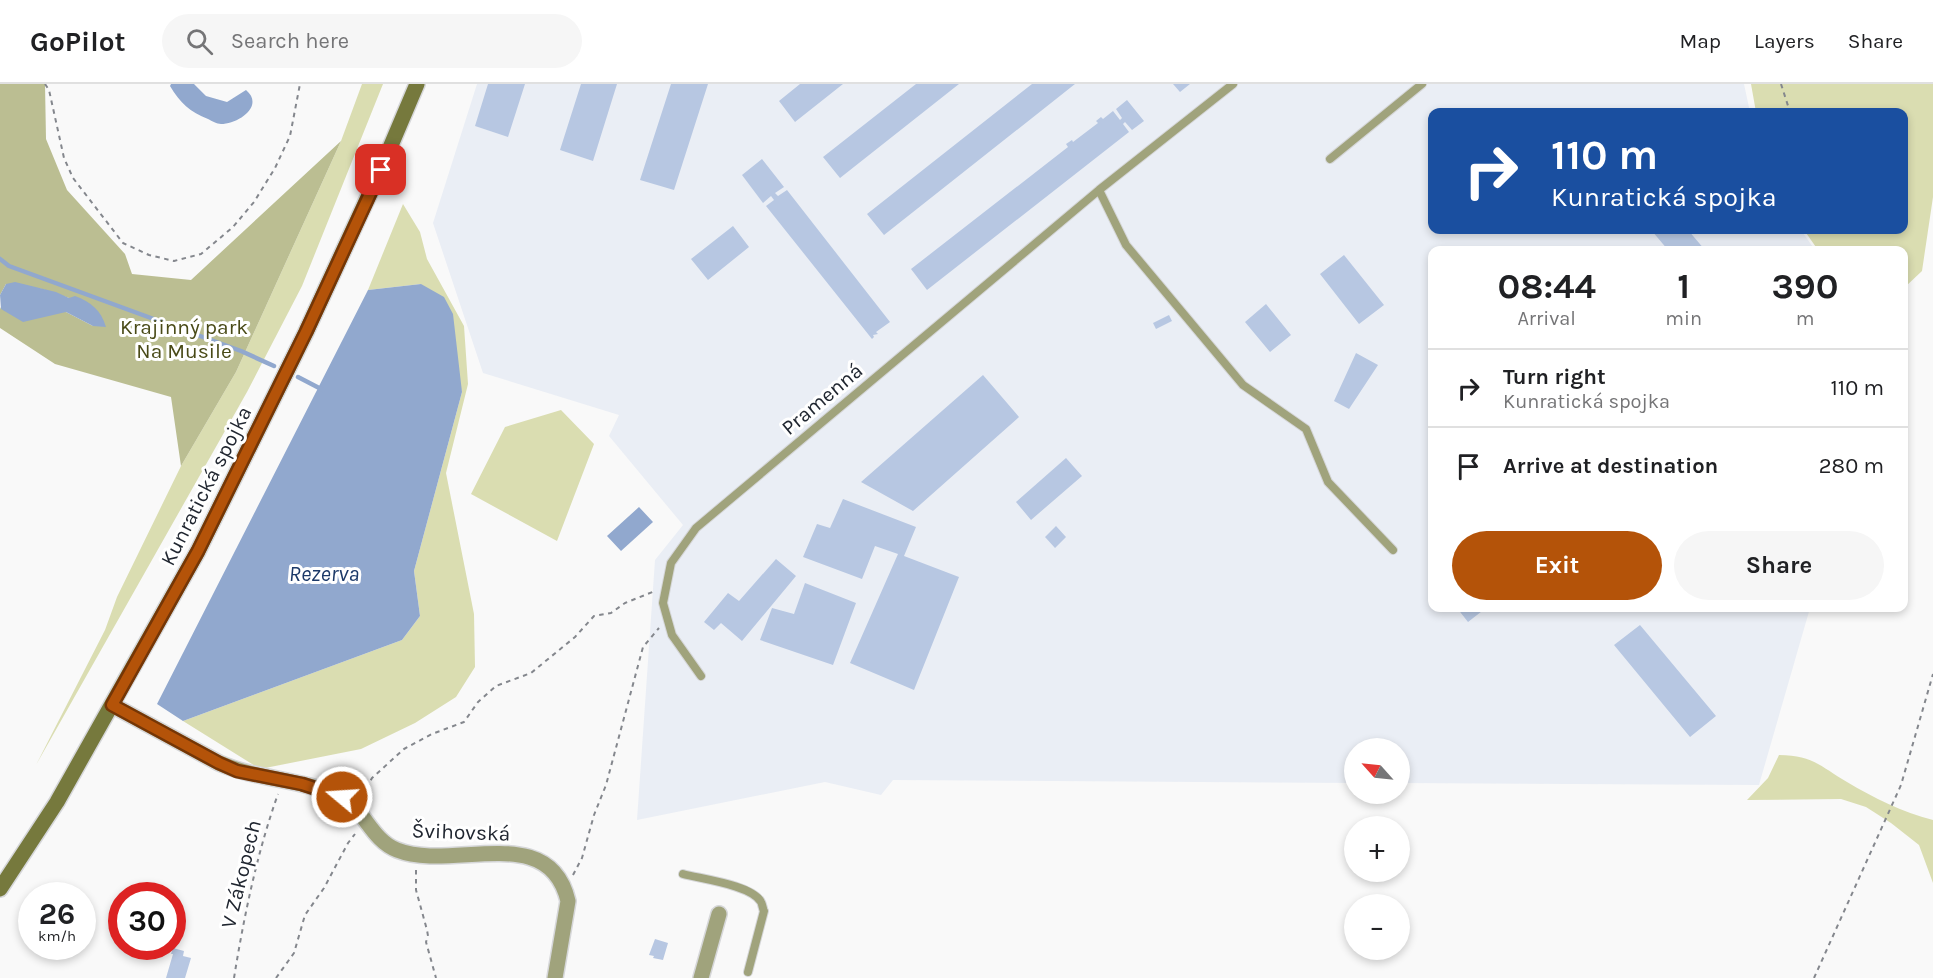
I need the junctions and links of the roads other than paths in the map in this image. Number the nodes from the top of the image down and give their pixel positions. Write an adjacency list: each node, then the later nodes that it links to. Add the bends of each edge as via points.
1 (417, 84): 8 (main road, Kunratická spojka, via 321,300 239,468 198,551)
2 (1233, 84): 5 (lane, Pramenná)
3 (1422, 84): 4 (lane)
4 (1330, 159)
5 (1099, 190): 6 (lane, via 1126,245 1243,385 1306,429 1328,482); 7 (lane, Pramenná, via 696,528 671,563 663,603 672,635)
6 (1393, 550)
7 (701, 676)
8 (112, 705): 10 (main road, Kunratická spojka, via 57,802); 13 (street, Švihovská, via 237,771 342,797 384,843 396,850 418,854 514,854 531,857 552,869 562,881 568,901)
9 (683, 874): 12 (lane, via 742,889 762,902 764,911)
10 (0, 889)
11 (719, 914): 14 (street)
12 (748, 972)
13 (555, 978)
14 (701, 978)

